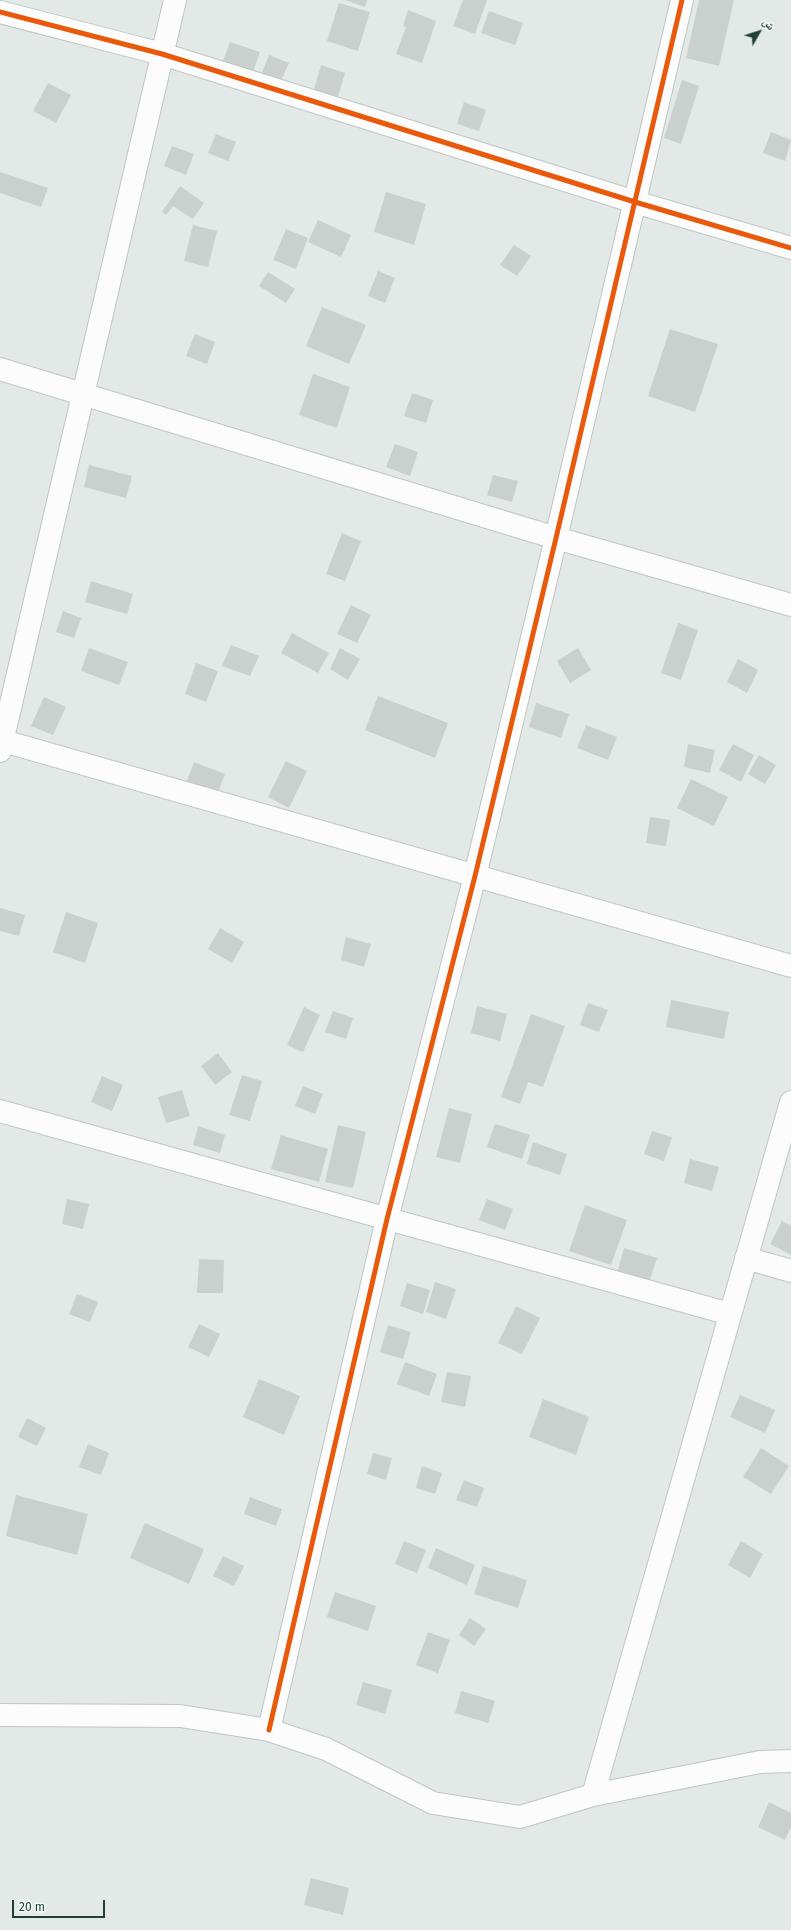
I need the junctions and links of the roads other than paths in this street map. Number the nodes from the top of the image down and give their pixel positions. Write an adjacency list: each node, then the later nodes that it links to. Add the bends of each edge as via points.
1 (175, 0): 4 (street)
2 (682, 0): 5 (street)
3 (0, 12): 4 (street)
4 (162, 54): 5 (street); 8 (street)
5 (635, 202): 6 (street); 9 (street)
6 (791, 248)
7 (0, 370): 8 (street)
8 (83, 394): 9 (street); 11 (street)
9 (556, 538): 10 (street); 12 (street)
10 (791, 604)
11 (1, 744): 12 (street)
12 (475, 876): 13 (street); 16 (street)
13 (791, 966)
14 (791, 1102): 17 (street)
15 (0, 1111): 16 (street)
16 (387, 1219): 19 (street); 21 (street)
17 (746, 1258): 18 (street); 19 (street)
18 (791, 1271)
19 (730, 1314): 23 (street)
20 (0, 1715): 21 (street, via 180,1716)
21 (269, 1730): 23 (street, via 326,1749 433,1803 520,1817)
22 (791, 1761): 23 (street, via 760,1762)
23 (593, 1794)

